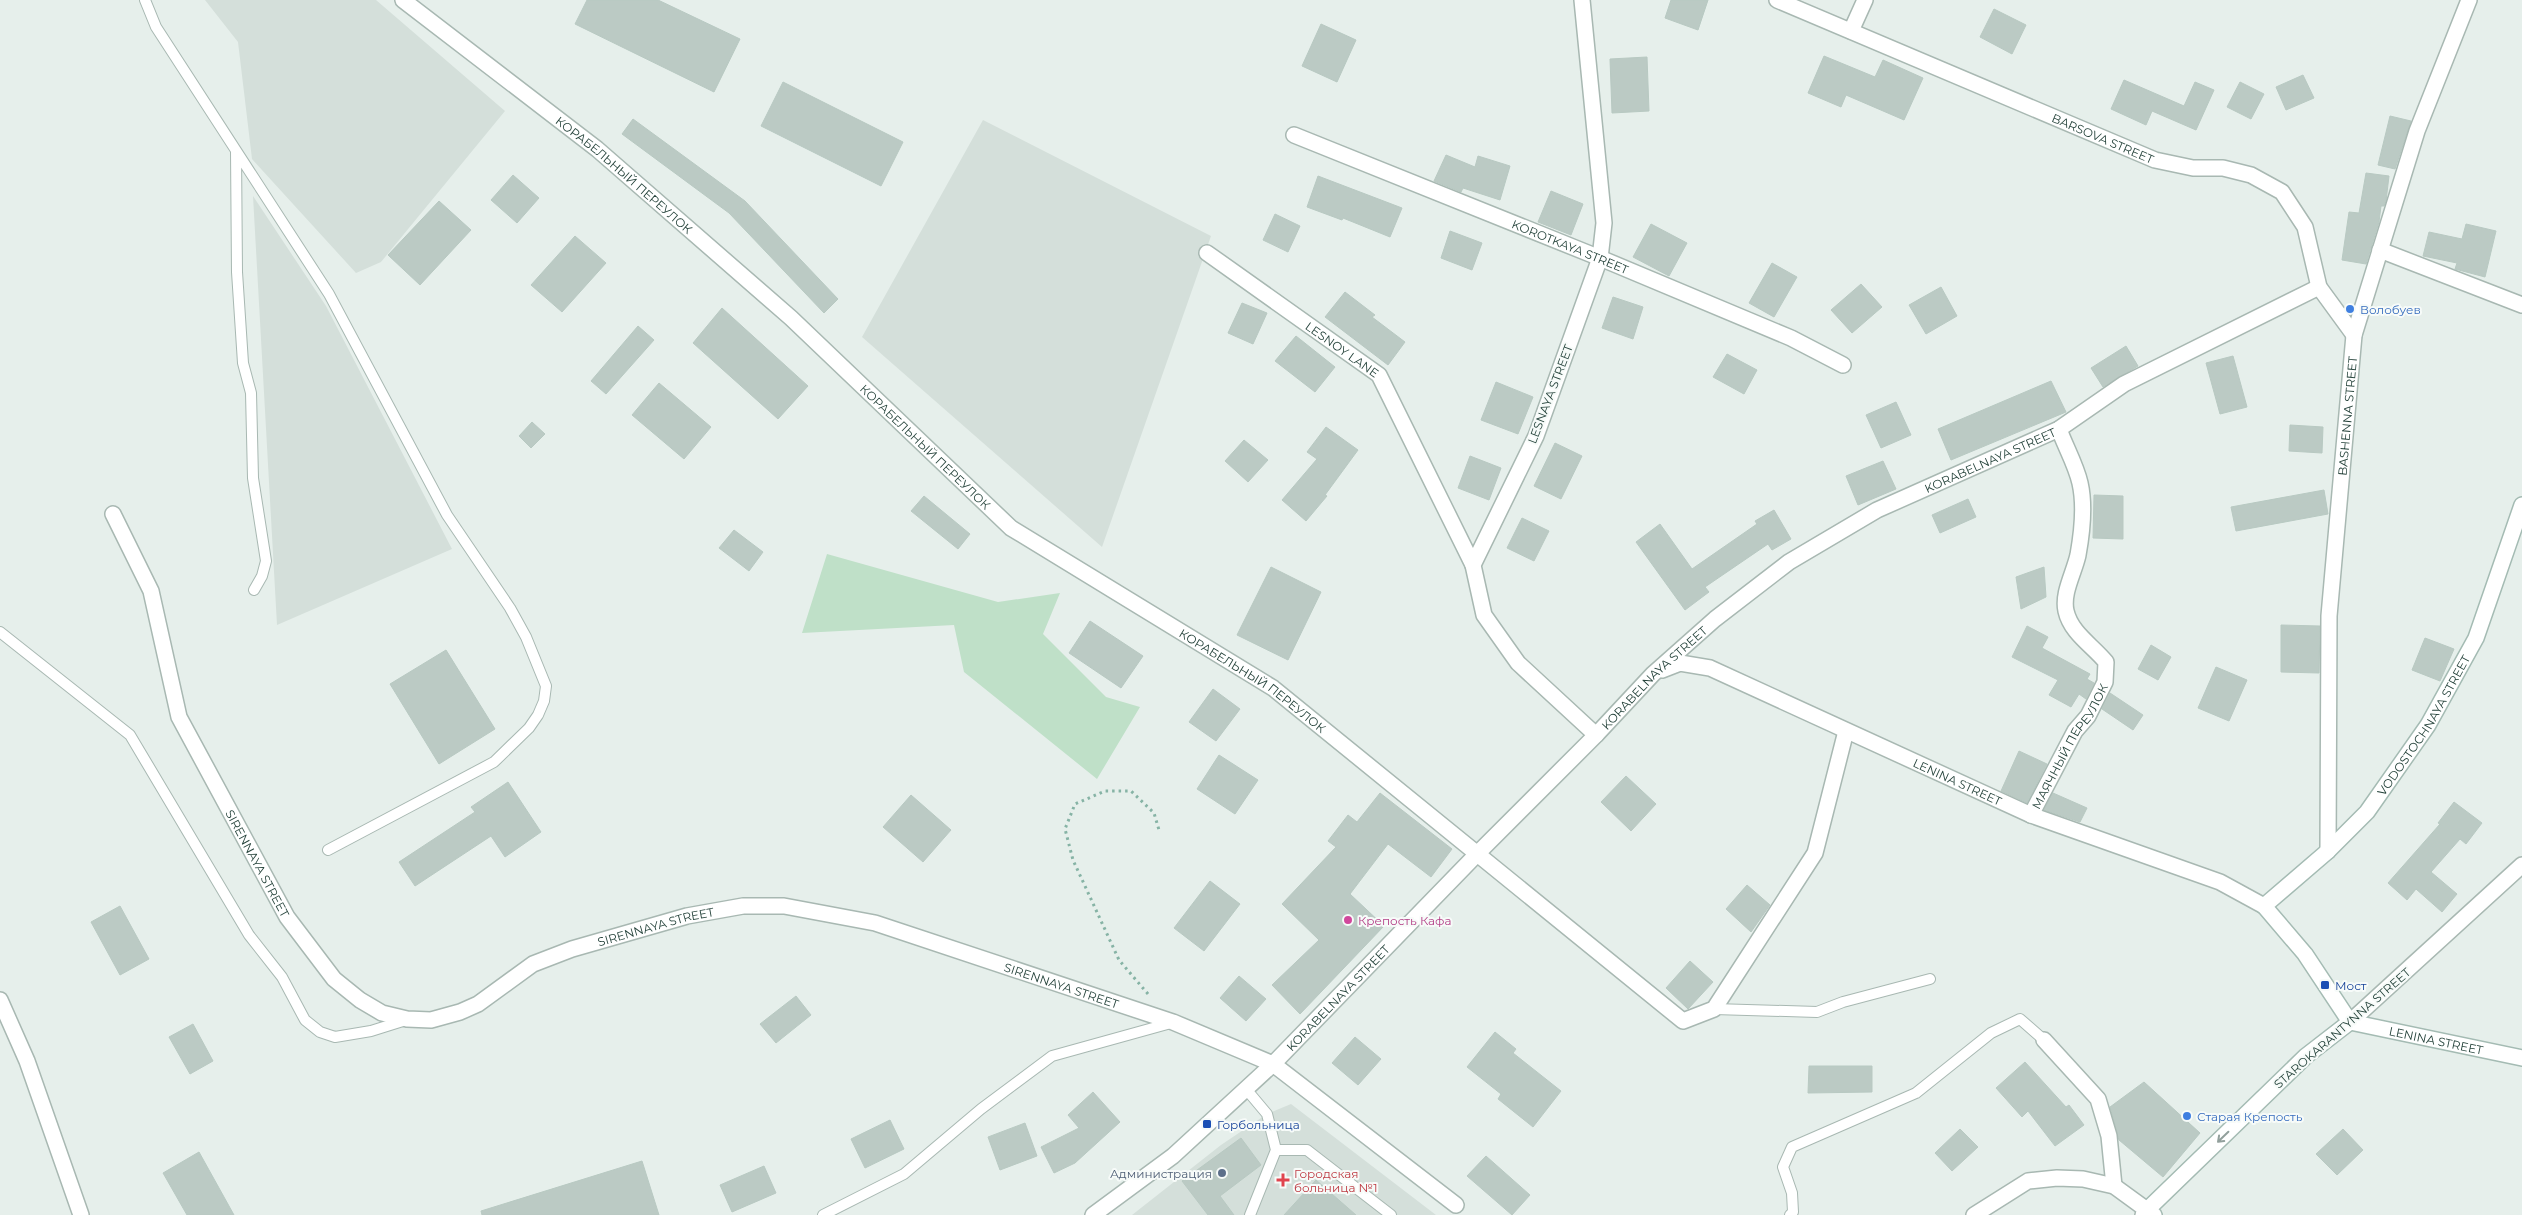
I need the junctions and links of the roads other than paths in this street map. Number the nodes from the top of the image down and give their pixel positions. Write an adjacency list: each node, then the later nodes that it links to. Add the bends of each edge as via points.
1 (145, 0): 9 (lane, via 156,27)
2 (403, 0): 29 (street, КОРАБЕЛЬНЫЙ ПЕРЕУЛОК, via 597,149 761,292 1011,528 1272,688)
3 (1582, 0): 12 (street, LESNAYA STREET, via 1604,223)
4 (1776, 0): 7 (street, BARSOVA STREET)
5 (1865, 0): 7 (street)
6 (2469, 0): 10 (street, BASHENNA STREET, via 2417,131)
7 (1852, 31): 13 (street, BARSOVA STREET, via 2155,160 2193,168 2223,168 2251,175 2282,192 2305,227)
8 (1294, 135): 12 (street, KOROTKAYA STREET)
9 (236, 151): 21 (lane, via 237,272 243,363 251,393 254,478 266,561); 27 (lane, via 329,294 447,515 510,608 546,686 538,715 494,762)
10 (2380, 250): 14 (street); 15 (street, BASHENNA STREET)
11 (1206, 253): 20 (street, LESNOY LANE, via 1379,375)
12 (1600, 258): 16 (street, KOROTKAYA STREET, via 1791,338); 20 (street, LESNAYA STREET, via 1536,436)
13 (2319, 287): 15 (street, BARSOVA STREET); 17 (street, KORABELNAYA STREET, via 2124,384)
14 (2522, 306)
15 (2354, 336): 28 (street, BASHENNA STREET, via 2329,616)
16 (1842, 364)
17 (2059, 429): 23 (street, KORABELNAYA STREET, via 1877,510 1789,562 1715,619); 26 (street, МАЯЧНЫЙ ПЕРЕУЛОК, via 2080,483 2082,520 2078,556 2069,581 2065,610 2073,629 2106,662 2105,682)
18 (2522, 505): 28 (street, VODOSTOCHNAYA STREET, via 2476,638 2428,725 2367,812)
19 (113, 514): 35 (street, SIRENNAYA STREET, via 150,591 179,717 287,917 334,979 382,1014)
20 (1473, 565): 25 (street, via 1484,615 1518,663)
21 (254, 590)
22 (0, 632): 35 (lane, via 130,735 249,935 282,977 305,1020 320,1032 335,1037 371,1031)
23 (1653, 674): 24 (street, LENINA STREET, via 1680,663 1710,668); 25 (street, KORABELNAYA STREET)
24 (1846, 731): 26 (street, LENINA STREET); 34 (street, via 1816,853)
25 (1596, 735): 29 (street, KORABELNAYA STREET)
26 (2030, 815): 31 (street, LENINA STREET, via 2220,882)
27 (328, 850)
28 (2328, 851): 31 (street, VODOSTOCHNAYA STREET)
29 (1477, 854): 34 (street, КОРАБЕЛЬНЫЙ ПЕРЕУЛОК, via 1683,1022); 40 (street, KORABELNAYA STREET)
30 (2522, 865): 37 (street, STAROKARANTYNNA STREET)
31 (2264, 906): 37 (street, via 2305,954)
32 (1930, 979): 34 (lane, via 1817,1012)
33 (0, 1000): 46 (street, via 27,1061)
34 (1714, 1008)
35 (407, 1019): 36 (street, SIRENNAYA STREET, via 431,1020 460,1012 478,1004 533,964 572,949 687,916 743,906 784,906 875,923)
36 (1173, 1022): 40 (street, SIRENNAYA STREET); 47 (lane, via 1052,1056 980,1109 904,1174)
37 (2350, 1022): 39 (street, LENINA STREET); 45 (street, STAROKARANTYNNA STREET, one-way to 45, via 2306,1056)
38 (2044, 1040): 43 (street, via 2098,1099 2109,1136); 51 (lane, via 2020,1019 1991,1033 1916,1093 1792,1147 1783,1166 1792,1193 1793,1212)
39 (2522, 1058)
40 (1273, 1064): 41 (street, KORABELNAYA STREET); 44 (street, SIRENNAYA STREET)
41 (1246, 1089): 42 (lane, via 1267,1114); 48 (street, KORABELNAYA STREET, via 1173,1156)
42 (1276, 1150): 49 (lane); 50 (lane, via 1307,1150)
43 (2114, 1186): 45 (street); 52 (street, via 2083,1179 2028,1181)
44 (1456, 1205)
45 (2148, 1213)
46 (81, 1215)
47 (823, 1215)
48 (1093, 1215)
49 (1250, 1215)
50 (1391, 1215)
51 (1790, 1215)
52 (1974, 1215)

